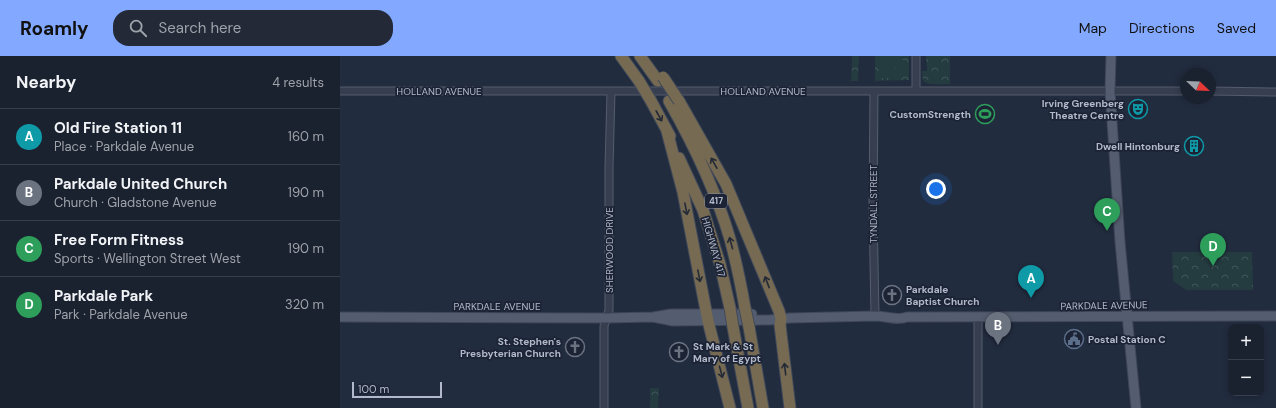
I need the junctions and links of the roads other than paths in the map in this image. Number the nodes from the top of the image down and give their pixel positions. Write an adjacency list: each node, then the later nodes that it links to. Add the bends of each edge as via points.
1 (621, 56): 16 (highway, HIGHWAY 417 / 417, one-way to 16, bridge, via 639,81)
2 (640, 56): 6 (highway, 417)
3 (644, 56): 6 (highway)
4 (916, 56): 13 (street)
5 (1110, 56): 9 (main road)
6 (660, 79): 15 (highway, 417)
7 (340, 91): 12 (street, HOLLAND AVENUE)
8 (874, 91): 12 (street, HOLLAND AVENUE); 13 (street, HOLLAND AVENUE); 17 (street, TYNDALL STREET, via 873,215)
9 (1110, 91): 10 (street, HOLLAND AVENUE); 13 (street, HOLLAND AVENUE); 18 (main road)
10 (1180, 91)
11 (1216, 91): 14 (street)
12 (611, 92): 23 (street, SHERWOOD DRIVE, via 609,310)
13 (916, 92)
14 (1276, 92)
15 (674, 101): 24 (highway, one-way to 15, via 726,184); 28 (highway, 417, one-way to 15, bridge, via 730,239 700,159)
16 (667, 131): 21 (highway, one-way to 21, via 683,192); 27 (highway, HIGHWAY 417 / 417, bridge, via 703,210 720,264)
17 (878, 316): 22 (main road, PARKDALE AVENUE, via 903,314 908,317); 24 (main road, PARKDALE AVENUE)
18 (1126, 316): 19 (main road, PARKDALE AVENUE); 22 (main road, PARKDALE AVENUE); 31 (main road)
19 (1276, 316)
20 (340, 317): 23 (main road, PARKDALE AVENUE)
21 (707, 317): 23 (main road, PARKDALE AVENUE, via 673,321 653,318); 24 (main road, PARKDALE AVENUE, via 769,320); 26 (highway, one-way to 26)
22 (978, 317): 30 (street)
23 (606, 318): 25 (street, SHERWOOD DRIVE)
24 (781, 318): 29 (highway, one-way to 24)
25 (604, 408)
26 (730, 408)
27 (748, 408)
28 (763, 408)
29 (790, 408)
30 (978, 408)
31 (1136, 408)

